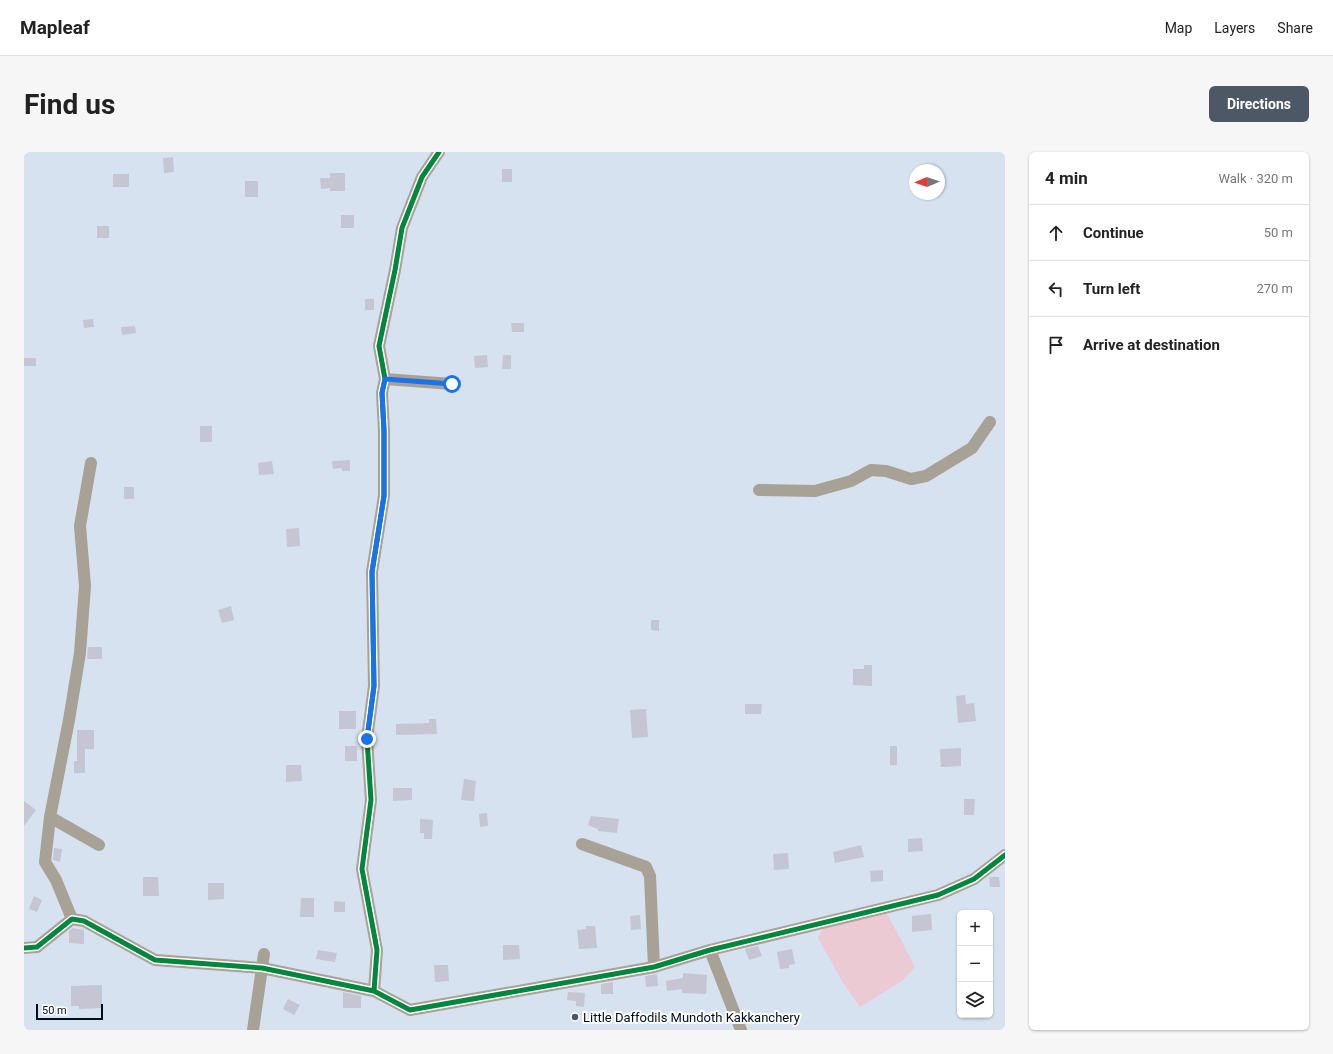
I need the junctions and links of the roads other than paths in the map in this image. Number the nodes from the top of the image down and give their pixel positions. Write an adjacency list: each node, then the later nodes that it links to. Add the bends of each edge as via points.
1 (439, 152): 2 (street, via 422,177 402,228 379,346)
2 (385, 379): 3 (street); 17 (street, via 382,393 384,496 372,572 374,686 367,739 371,800 362,869 377,950)
3 (452, 384)
4 (990, 422): 6 (street, via 972,448 926,476 911,480 886,471 871,470 852,481 815,491)
5 (92, 464): 7 (street, via 80,526 85,586 80,653)
6 (759, 490)
7 (50, 817): 9 (street); 11 (street, via 45,862 56,880)
8 (582, 844): 15 (street, via 646,867 650,876)
9 (99, 845)
10 (1005, 855): 13 (street, via 974,879 938,896)
11 (72, 919): 12 (street, via 37,947); 16 (street, via 84,921 155,960)
12 (24, 948)
13 (710, 950): 15 (street); 19 (street)
14 (264, 954): 16 (street)
15 (654, 967): 17 (street, via 410,1010)
16 (262, 968): 17 (street); 18 (street)
17 (374, 991)
18 (253, 1030)
19 (741, 1030)

